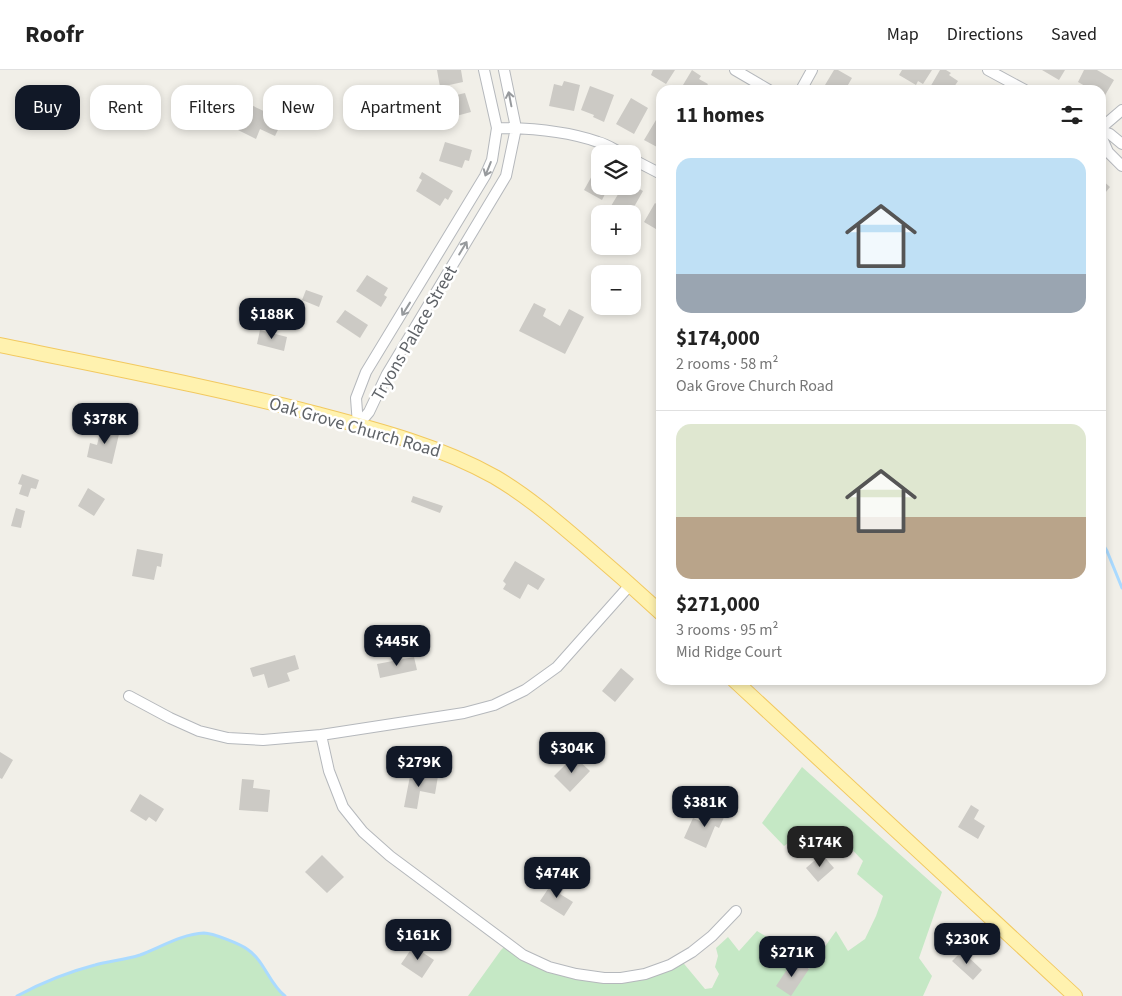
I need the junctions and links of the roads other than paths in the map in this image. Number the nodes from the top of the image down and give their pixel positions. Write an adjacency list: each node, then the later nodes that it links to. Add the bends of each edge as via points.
1 (484, 70): 11 (street, Tryons Palace Street)
2 (504, 70): 12 (street, Tryons Palace Street, one-way to 2)
3 (735, 70): 6 (street)
4 (812, 70): 7 (street)
5 (988, 70): 8 (street)
6 (760, 85)
7 (803, 85)
8 (1016, 85)
9 (1122, 110): 10 (street)
10 (1106, 124)
11 (497, 128): 12 (street); 20 (street, Tryons Palace Street, one-way to 20, via 492,160 485,176)
12 (516, 128): 15 (street, via 576,135); 21 (street, Tryons Palace Street, one-way to 12, via 506,176)
13 (1106, 132): 14 (street)
14 (1122, 144)
15 (606, 145)
16 (1106, 147): 18 (street)
17 (641, 164): 19 (street)
18 (1122, 166)
19 (656, 171)
20 (424, 279): 21 (street); 23 (street, Tryons Palace Street, one-way to 23, via 366,372 356,398)
21 (439, 288): 23 (street, Tryons Palace Street, via 387,374 369,412)
22 (0, 345): 23 (main road, Oak Grove Church Road, via 262,400)
23 (358, 425): 24 (main road, Oak Grove Church Road, via 448,454 495,477 539,506)
24 (630, 585): 25 (main road, Oak Grove Church Road); 28 (street, via 557,667 525,690 494,705 464,713)
25 (656, 608)
26 (739, 685): 30 (main road)
27 (129, 696): 28 (street, via 199,731 228,738 263,740)
28 (321, 734): 29 (street, via 329,771 343,807 363,832 390,856 523,955 549,967 604,978 644,974 670,965 692,952)
29 (736, 911)
30 (1075, 996)

